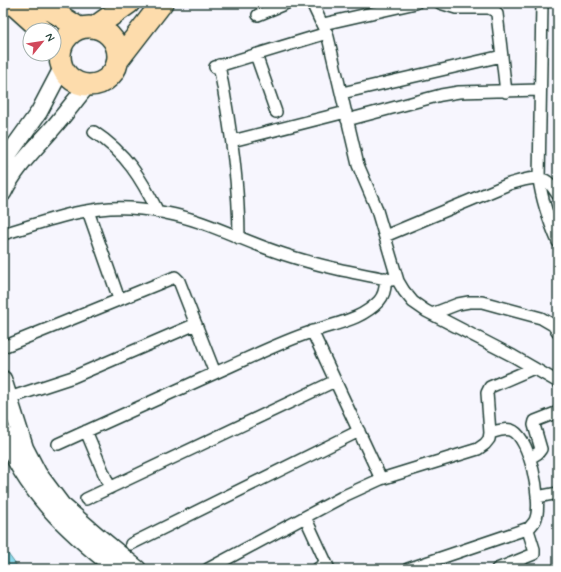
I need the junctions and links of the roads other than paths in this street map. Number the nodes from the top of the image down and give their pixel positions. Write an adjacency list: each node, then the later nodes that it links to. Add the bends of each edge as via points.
1 (13, 3): 12 (highway)
2 (40, 3): 13 (highway)
3 (129, 3): 13 (highway)
4 (162, 3): 18 (highway)
5 (287, 3): 11 (street)
6 (312, 3): 14 (street)
7 (416, 3): 14 (street)
8 (440, 3): 10 (street, via 456,8)
9 (542, 3): 22 (street)
10 (482, 6): 17 (street, via 493,8 497,14)
11 (258, 15)
12 (33, 22)
13 (87, 28): 15 (highway, via 70,33); 18 (highway, via 103,30 113,39 118,51)
14 (325, 28): 16 (street); 24 (street)
15 (62, 44)
16 (256, 55): 25 (street); 28 (street, via 217,66)
17 (502, 56): 23 (street); 24 (street)
18 (118, 60): 21 (highway, via 116,69 104,82)
19 (57, 62): 29 (main road, via 39,112)
20 (60, 62): 21 (highway, via 69,78)
21 (87, 86): 31 (main road, via 15,172)
22 (540, 90): 23 (street); 30 (street)
23 (506, 92): 26 (street, via 459,92)
24 (342, 93): 26 (street)
25 (276, 112)
26 (347, 116): 28 (street); 36 (street, via 358,165 376,206)
27 (94, 132): 34 (street, via 117,148 145,187)
28 (232, 141): 37 (street)
29 (3, 162)
30 (539, 179): 32 (street, via 547,181); 36 (street, via 526,179 509,184); 38 (street, via 547,217)
31 (3, 193)
32 (558, 195)
33 (88, 211): 34 (street, via 129,208); 35 (street); 41 (street)
34 (158, 212): 37 (street, via 195,221)
35 (3, 234)
36 (385, 236): 40 (street)
37 (239, 238): 39 (street, via 315,264)
38 (558, 242)
39 (385, 278): 40 (street); 44 (street, via 384,293 359,316)
40 (398, 281): 42 (street, via 413,302)
41 (119, 299): 43 (street, via 175,277 179,281); 46 (street)
42 (432, 314): 45 (street, via 458,304 482,302 541,318 553,325); 47 (street)
43 (196, 324): 48 (street); 52 (street, via 73,377)
44 (312, 331): 48 (street); 50 (street)
45 (558, 332)
46 (3, 347)
47 (534, 368): 51 (street); 57 (street, via 490,387 487,393)
48 (215, 373): 56 (street)
49 (3, 379): 52 (main road)
50 (335, 381): 54 (street); 61 (street)
51 (558, 382)
52 (9, 398): 70 (main road, via 25,448 38,473 62,505)
53 (558, 412): 59 (street, via 535,421 541,449)
54 (359, 431): 60 (street); 67 (street)
55 (3, 432): 69 (main road, via 20,470 39,498 93,551)
56 (86, 432): 58 (street); 61 (street)
57 (490, 433): 59 (street, via 507,429 516,432 522,438); 60 (street, via 485,444 470,452)
58 (58, 444)
59 (530, 458): 63 (street)
60 (381, 479): 65 (street)
61 (110, 488): 64 (street)
62 (558, 493): 63 (street)
63 (537, 497): 66 (street, via 536,518)
64 (86, 499)
65 (304, 517): 68 (street); 71 (street)
66 (530, 528): 72 (street); 73 (street, via 528,533 534,554)
67 (131, 544)
68 (324, 567)
69 (116, 569)
70 (138, 569)
71 (208, 569)
72 (408, 569)
73 (497, 569)

